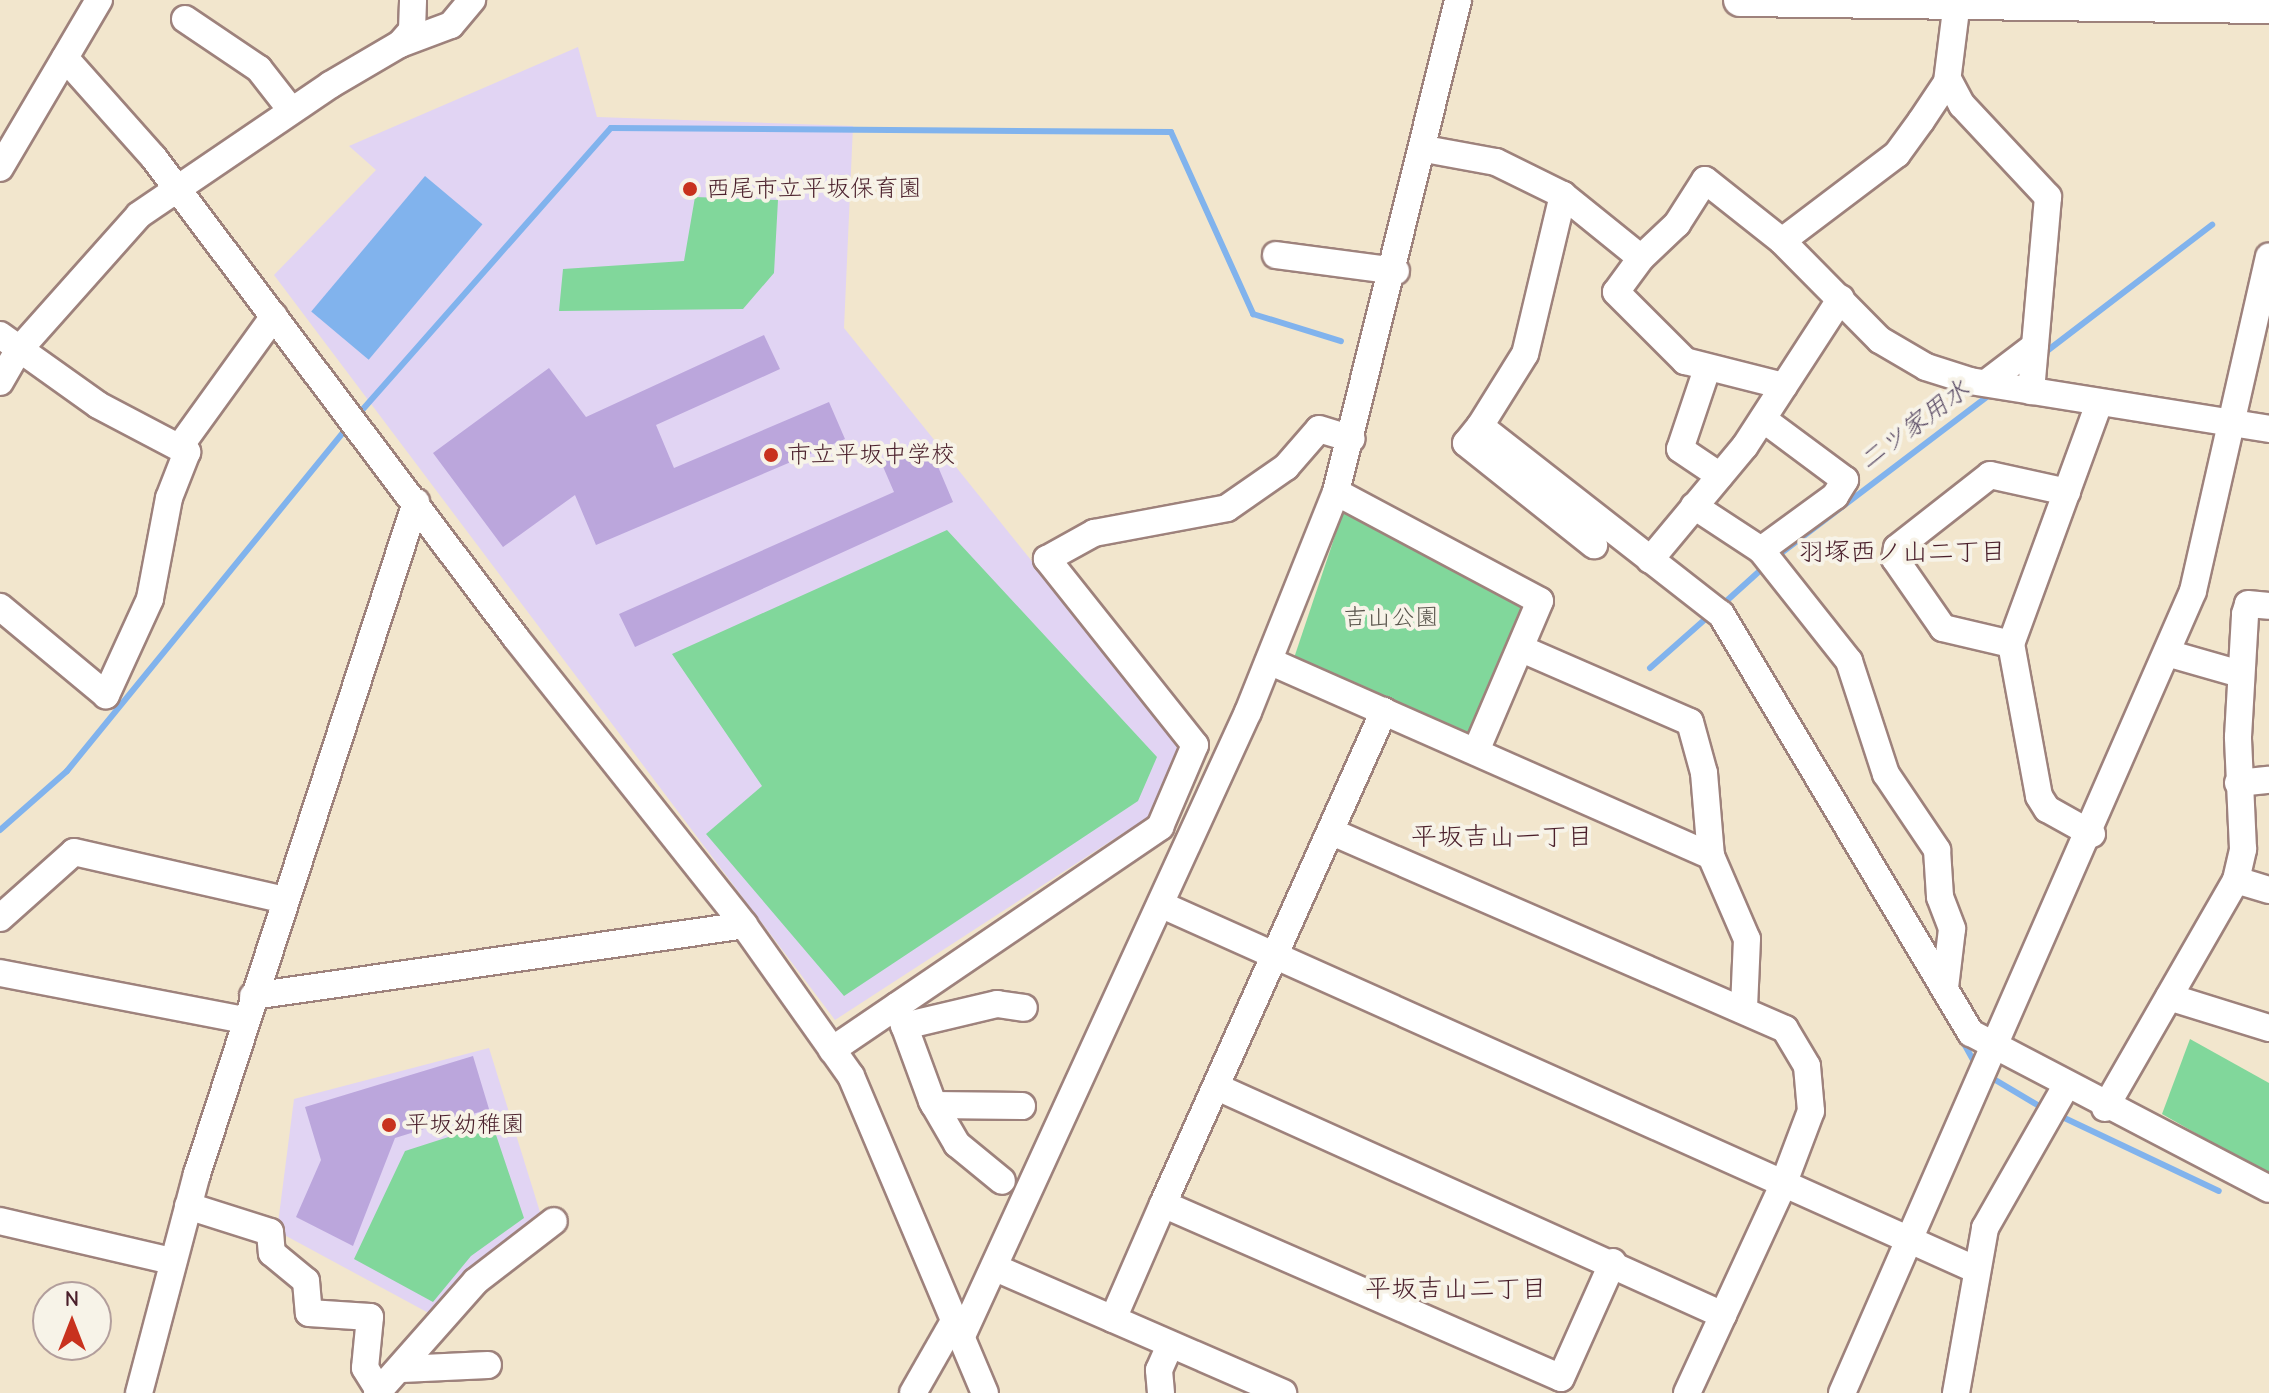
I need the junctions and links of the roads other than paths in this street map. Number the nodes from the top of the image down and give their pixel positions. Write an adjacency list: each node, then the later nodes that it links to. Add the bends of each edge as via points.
1 (99, 0): 10 (street)
2 (413, 0): 9 (street, via 412,30)
3 (472, 0): 9 (street, via 451,25)
4 (1458, 0): 13 (street)
5 (1740, 0): 6 (main road)
6 (1957, 2): 7 (main road); 11 (street)
7 (2269, 7)
8 (185, 19): 12 (street, via 259,69)
9 (400, 44): 12 (street)
10 (65, 58): 14 (street); 15 (street)
11 (1948, 79): 17 (street, via 1897,154); 26 (street, via 1962,105 2048,197)
12 (291, 110): 15 (street)
13 (1425, 149): 16 (street, via 1496,162); 21 (street)
14 (0, 168)
15 (176, 188): 24 (street); 25 (street)
16 (1563, 195): 20 (street); 44 (street, via 1525,354 1476,431 1589,528)
17 (1782, 241): 20 (street, via 1705,180 1677,224); 22 (street)
18 (1276, 255): 21 (street)
19 (2269, 257): 23 (street)
20 (1641, 258): 27 (street, via 1616,292 1685,361)
21 (1396, 271): 36 (street)
22 (1841, 298): 29 (street, via 1891,347 1926,367); 30 (street)
23 (2263, 313): 34 (street)
24 (274, 316): 37 (street); 41 (street)
25 (8, 344): 28 (street); 37 (street, via 98,405)
26 (2035, 346): 29 (street); 31 (street)
27 (1707, 369): 30 (street); 38 (street, via 1680,449)
28 (0, 382)
29 (1986, 383): 31 (street)
30 (1784, 386): 33 (street)
31 (2031, 391): 32 (street)
32 (2099, 403): 34 (street); 40 (street)
33 (1763, 419): 38 (street); 43 (street, via 1845,480 1835,496)
34 (2232, 423): 35 (street); 49 (street, via 2193,591)
35 (2269, 429)
36 (1351, 439): 39 (street); 72 (street, via 1319,429 1286,467 1227,508 1094,533 1047,559 1195,745 1160,827)
37 (181, 445): 46 (street, via 187,452 169,498 150,599 106,695)
38 (1720, 476): 42 (street)
39 (1336, 492): 48 (street, via 1540,601); 50 (street)
40 (2067, 492): 47 (street); 47 (street, via 1990,475 1897,548 1895,559 1943,628)
41 (416, 502): 61 (street); 64 (street)
42 (1694, 506): 43 (street); 44 (street)
43 (1761, 550): 67 (street, via 1849,661 1886,774 1937,850 1940,897 1952,929)
44 (1650, 560): 67 (street, via 1721,614 1750,653)
45 (2269, 606): 51 (street, via 2248,604)
46 (0, 607)
47 (2011, 644): 57 (street, via 2039,796 2047,809)
48 (1522, 649): 53 (street); 58 (street, via 1690,722 1704,773)
49 (2167, 653): 51 (street); 57 (street)
50 (1269, 661): 52 (street); 62 (street)
51 (2240, 674): 55 (street)
52 (1384, 711): 53 (street); 56 (street)
53 (1476, 751): 58 (street)
54 (2269, 780): 55 (street)
55 (2238, 783): 59 (street, via 2243,849)
56 (1333, 832): 65 (street); 71 (street)
57 (2092, 834): 75 (street)
58 (1711, 856): 71 (street, via 1747,939)
59 (2236, 880): 60 (street); 68 (street)
60 (2269, 890)
61 (285, 900): 63 (street, via 74,852); 69 (street)
62 (1162, 905): 65 (street); 91 (street)
63 (0, 918)
64 (744, 925): 69 (street); 74 (street)
65 (1275, 958): 77 (street); 82 (street)
66 (0, 973): 69 (street)
67 (1945, 988): 75 (street, via 1971,1033)
68 (2169, 997): 73 (street); 80 (street)
69 (249, 1008): 85 (street)
70 (1024, 1008): 72 (street, via 997,1004)
71 (1744, 1009): 82 (street, via 1785,1029 1807,1066 1811,1111)
72 (900, 1016): 74 (street); 78 (street)
73 (2269, 1028)
74 (825, 1040): 95 (street, via 851,1076)
75 (1996, 1047): 76 (street); 88 (street)
76 (2066, 1086): 80 (street); 92 (street, via 1985,1228)
77 (1217, 1087): 84 (street); 90 (street)
78 (934, 1105): 79 (street); 81 (street, via 957,1144)
79 (1022, 1106)
80 (2105, 1108): 83 (street)
81 (1002, 1181)
82 (1783, 1185): 88 (street); 93 (street)
83 (2269, 1189)
84 (1163, 1204): 90 (street, via 1561,1378); 94 (street)
85 (188, 1206): 89 (street); 99 (street, via 270,1232 272,1253 306,1281 309,1313 370,1317 365,1368)
86 (0, 1221): 89 (street)
87 (554, 1221): 98 (street, via 476,1281)
88 (1910, 1242): 92 (street); 106 (street)
89 (172, 1261): 100 (street)
90 (1613, 1262): 93 (street)
91 (998, 1269): 94 (street); 95 (street)
92 (1977, 1270): 107 (street)
93 (1723, 1315): 105 (street)
94 (1113, 1319): 96 (street)
95 (958, 1329): 101 (street); 102 (street)
96 (1170, 1345): 103 (street, via 1159,1370); 104 (street)
97 (488, 1365): 98 (street)
98 (402, 1369): 99 (street)
99 (378, 1392)
100 (139, 1393)
101 (913, 1393)
102 (985, 1393)
103 (1161, 1393)
104 (1283, 1393)
105 (1687, 1393)
106 (1842, 1393)
107 (1956, 1393)

